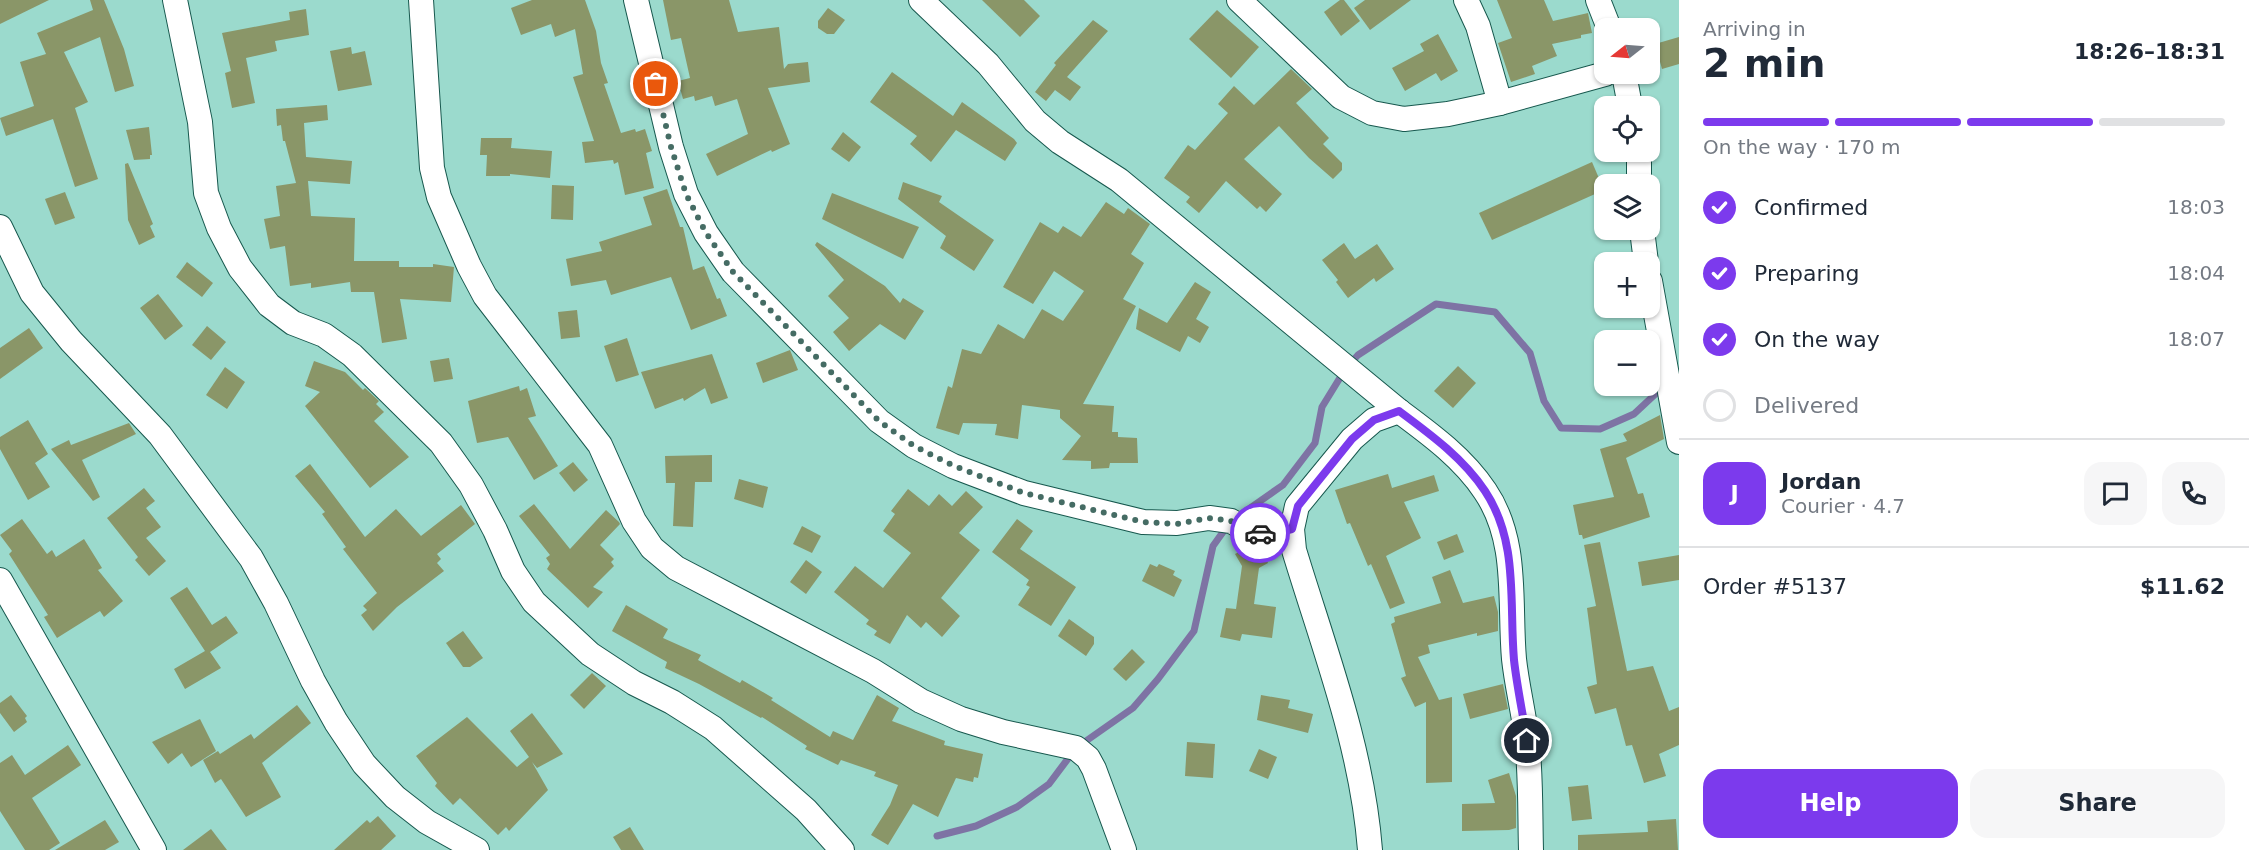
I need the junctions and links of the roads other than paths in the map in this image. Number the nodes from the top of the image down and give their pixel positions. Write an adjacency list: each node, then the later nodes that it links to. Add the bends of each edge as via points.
1 (175, 0): 19 (street, via 201,122 206,193 240,268 269,305 293,323 324,335 351,355 441,443 471,486 513,571 534,602 590,654 713,728 806,810)
2 (421, 0): 20 (street, via 428,128 439,197 485,297 600,445 634,521 652,548 676,568 873,671 921,701 1003,732 1076,748 1094,769)
3 (636, 0): 15 (street, via 671,147 686,194 706,233 733,272 879,421 914,446 954,466 1024,493 1143,522 1177,524 1209,518 1231,521 1268,535)
4 (921, 0): 13 (street, via 988,64 1035,121 1119,180)
5 (1239, 0): 10 (street, via 1341,97 1372,113 1404,119)
6 (1466, 0): 10 (street, via 1478,26)
7 (1598, 0): 8 (street)
8 (1605, 18)
9 (1594, 77): 10 (street)
10 (1500, 103)
11 (0, 227): 18 (street, via 32,293 71,341 160,435 251,558 313,681 364,764 395,797 427,822)
12 (1657, 318): 14 (street)
13 (1399, 411): 15 (street, via 1374,420 1352,439 1298,506); 22 (street, via 1445,446 1485,491 1503,526 1512,570 1514,663 1527,741)
14 (1679, 442)
15 (1292, 529): 21 (street, via 1294,550 1356,754)
16 (0, 580): 17 (street)
17 (154, 850)
18 (477, 850)
19 (842, 850)
20 (1124, 850)
21 (1370, 850)
22 (1531, 850)

